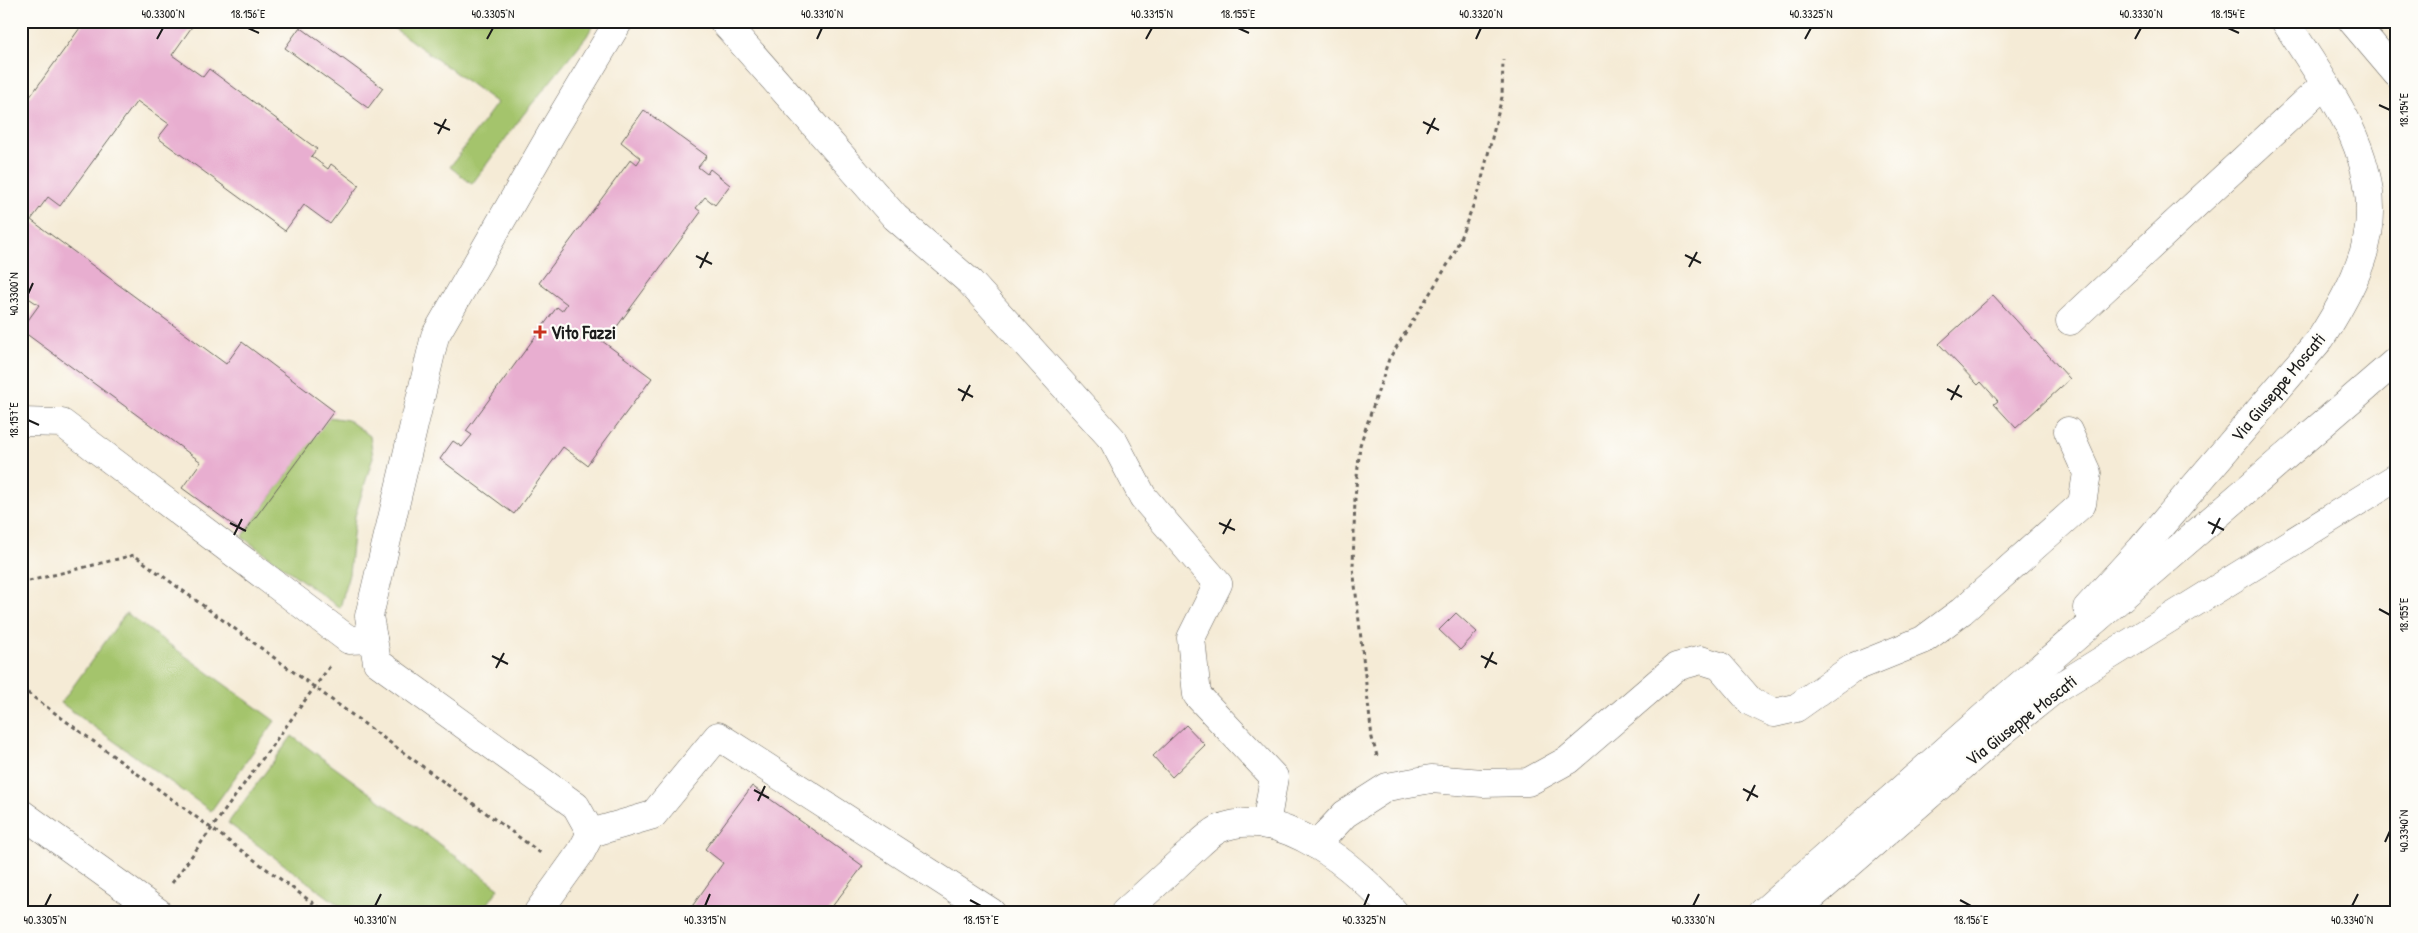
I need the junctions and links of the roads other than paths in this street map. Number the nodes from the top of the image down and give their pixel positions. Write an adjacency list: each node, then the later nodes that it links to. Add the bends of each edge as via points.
1 (619, 21): 12 (street, via 435,336)
2 (723, 21): 15 (street, via 895,217 970,282 1112,440 1143,497 1218,584 1191,638 1197,695 1274,777)
3 (2284, 21): 6 (street, Via Giuseppe Moscati)
4 (2352, 21): 5 (street)
5 (2397, 74)
6 (2324, 85): 7 (street); 13 (street, Via Giuseppe Moscati, via 2357,144 2368,180 2371,210 2364,247 2341,307 2293,373 2141,549)
7 (2070, 320)
8 (2397, 360): 13 (street, Via Giuseppe Moscati)
9 (21, 422): 12 (street, via 62,423)
10 (2068, 431): 17 (street, via 2088,474 2082,504 1962,611 1923,640 1851,669 1796,708 1774,712 1751,702 1720,666 1700,660 1676,667 1568,760 1528,782 1431,779 1387,788 1345,814)
11 (2397, 477): 24 (street, Via Giuseppe Moscati, via 2054,690)
12 (361, 639): 16 (street, via 377,662 576,806)
13 (2005, 698): 23 (street, Via Giuseppe Moscati)
14 (21, 812): 19 (street)
15 (1266, 825): 17 (street); 22 (street, via 1245,823 1219,829)
16 (591, 833): 20 (street); 21 (street, via 653,815 718,736)
17 (1316, 845): 18 (street, via 1354,870)
18 (1392, 909)
19 (156, 910)
20 (538, 912)
21 (991, 912)
22 (1125, 912)
23 (1763, 912)
24 (1794, 912)

